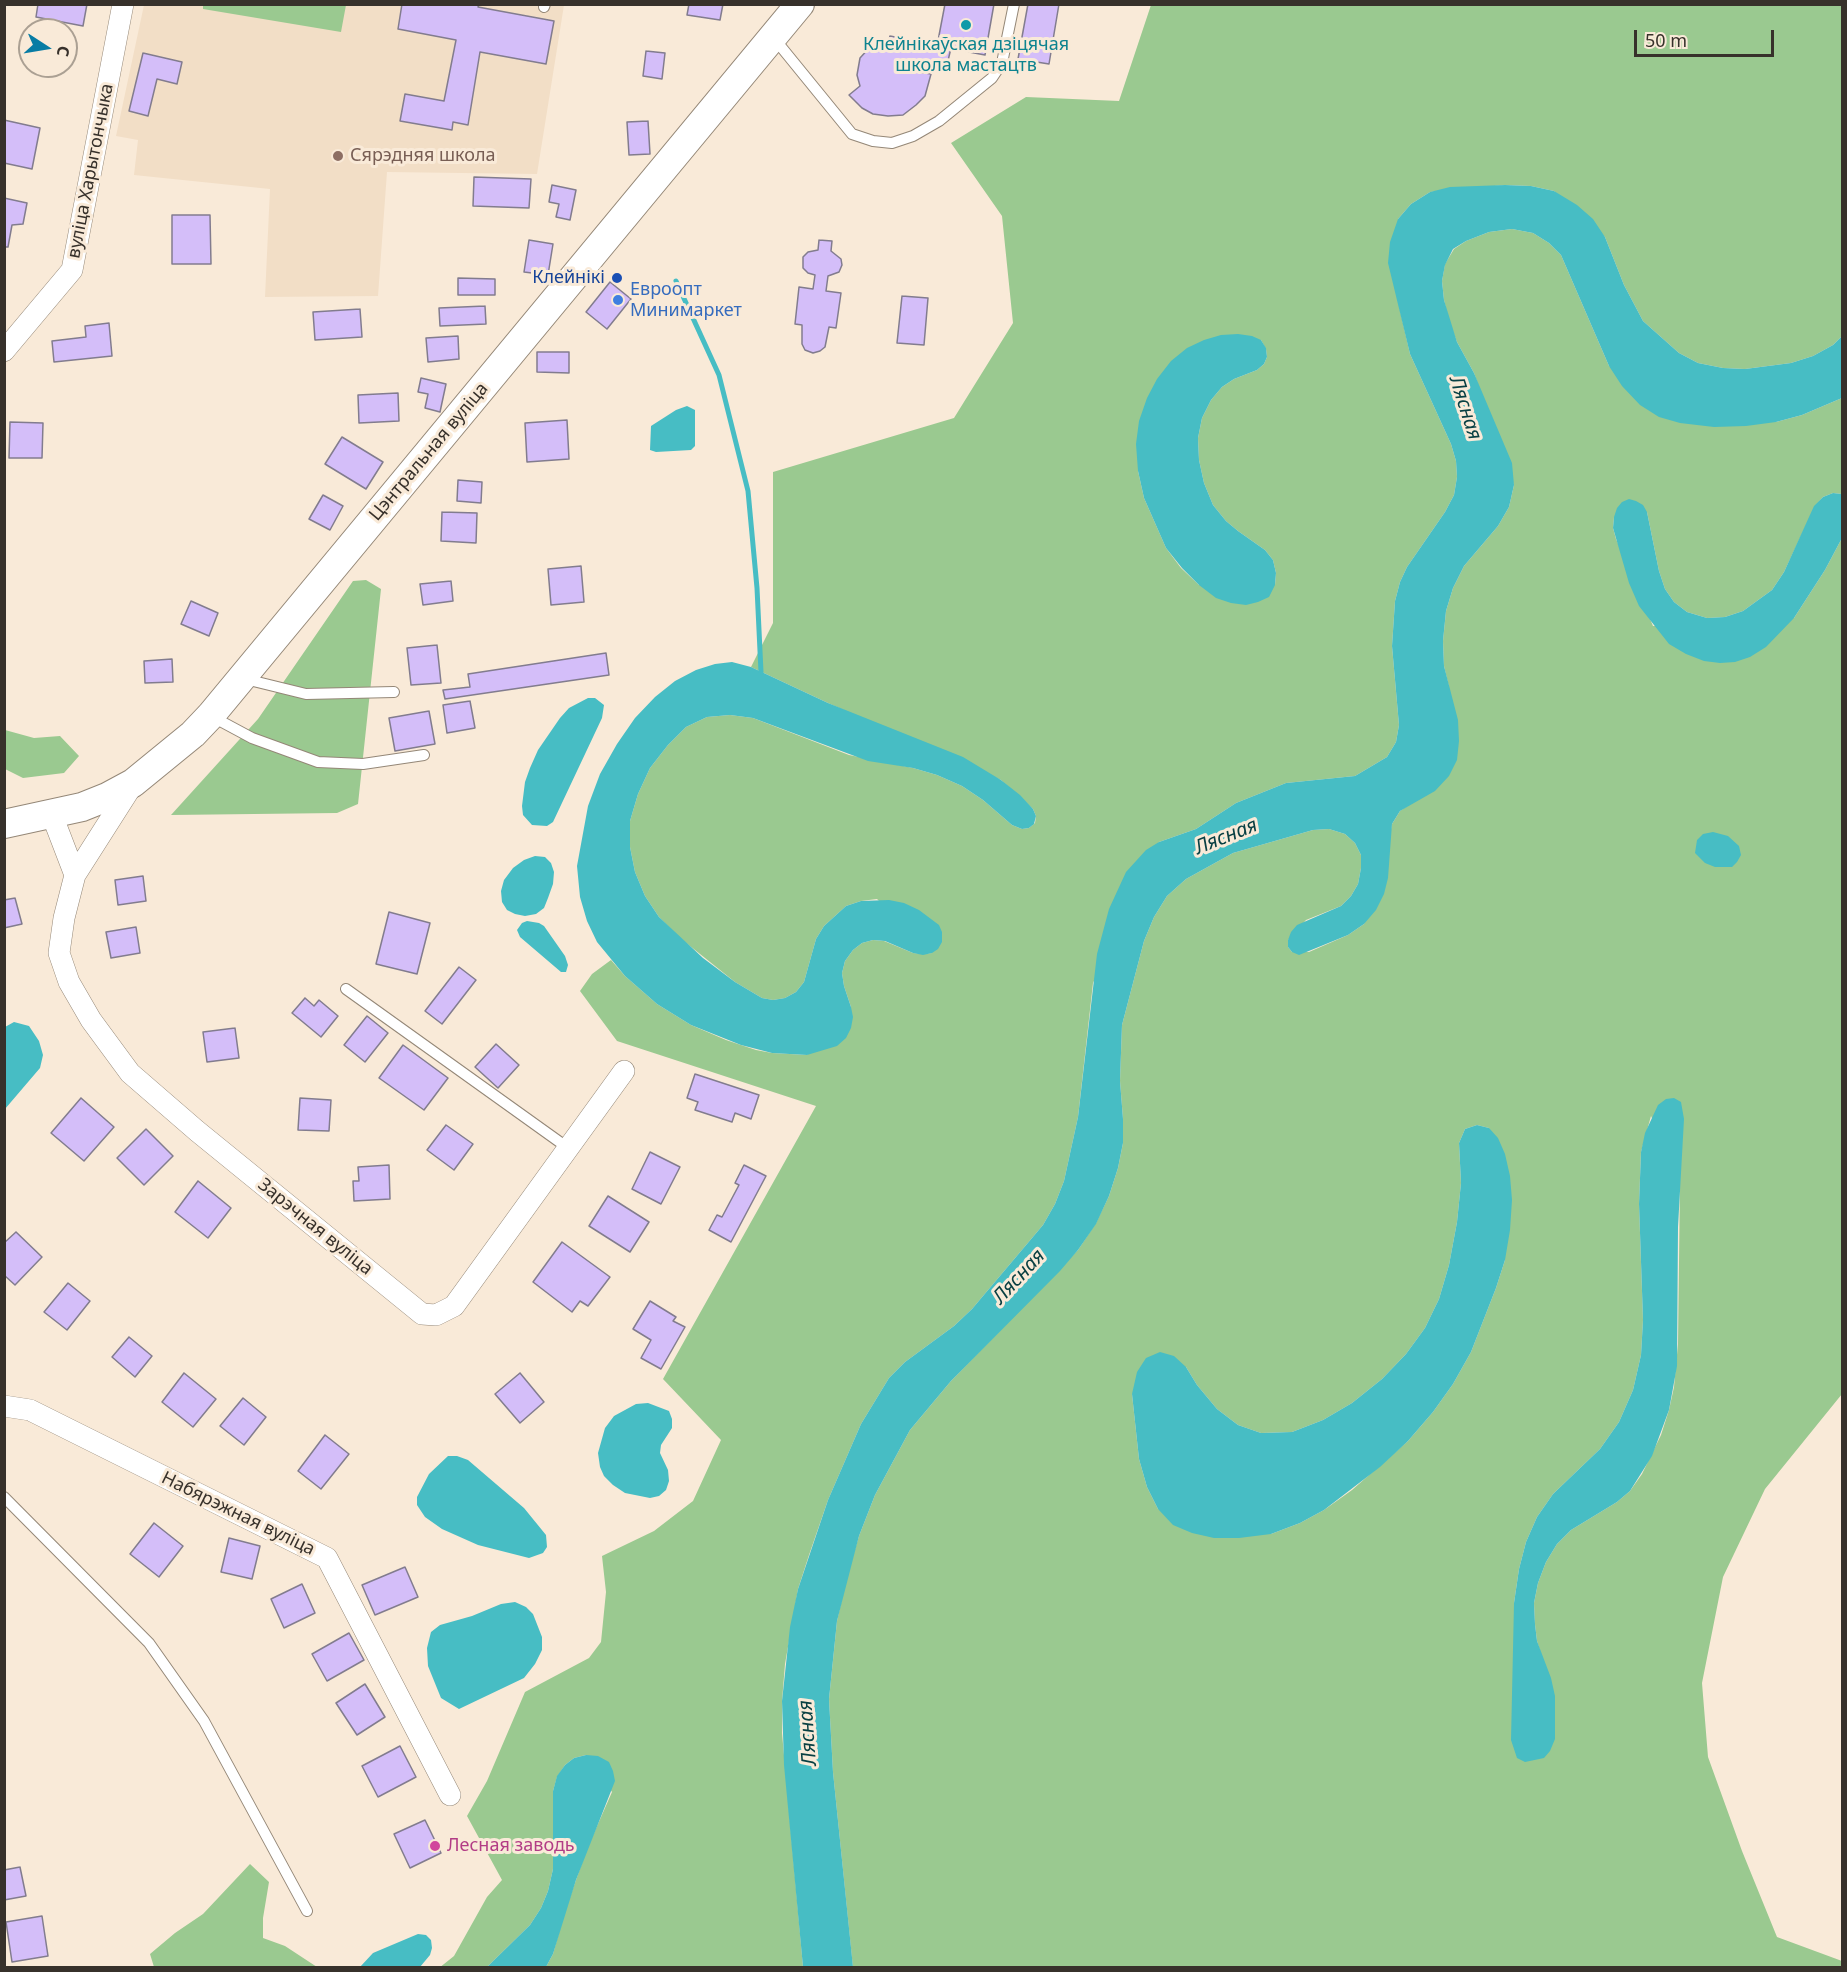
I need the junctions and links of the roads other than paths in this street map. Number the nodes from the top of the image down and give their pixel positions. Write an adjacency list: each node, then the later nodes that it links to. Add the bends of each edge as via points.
1 (123, 4): 5 (street, вуліца Харытончыка, via 72,270)
2 (800, 4): 4 (street, Цэнтральная вуліца)
3 (1014, 4): 4 (lane, via 1002,63 992,78 939,121 892,143 852,134)
4 (773, 37): 6 (street, Цэнтральная вуліца)
5 (4, 351)
6 (242, 678): 7 (lane, via 306,694); 8 (street, Цэнтральная вуліца)
7 (394, 692)
8 (211, 716): 9 (lane, via 252,738 318,762 363,764); 10 (street, Цэнтральная вуліца)
9 (424, 754)
10 (134, 783): 11 (street, Цэнтральная вуліца, via 82,807); 13 (street, Зарэчная вуліца)
11 (52, 815): 12 (street, Цэнтральная вуліца); 13 (street)
12 (4, 824)
13 (75, 875): 16 (street, Зарэчная вуліца, via 60,953 69,982 91,1020 130,1073 422,1314 436,1315 454,1306)
14 (345, 989): 16 (lane)
15 (624, 1071): 16 (street, Зарэчная вуліца)
16 (568, 1148)
17 (4, 1406): 19 (street, Набярэжная вуліца, via 30,1410 327,1558)
18 (4, 1497): 20 (lane, via 150,1643 204,1721)
19 (450, 1795)
20 (307, 1911)

